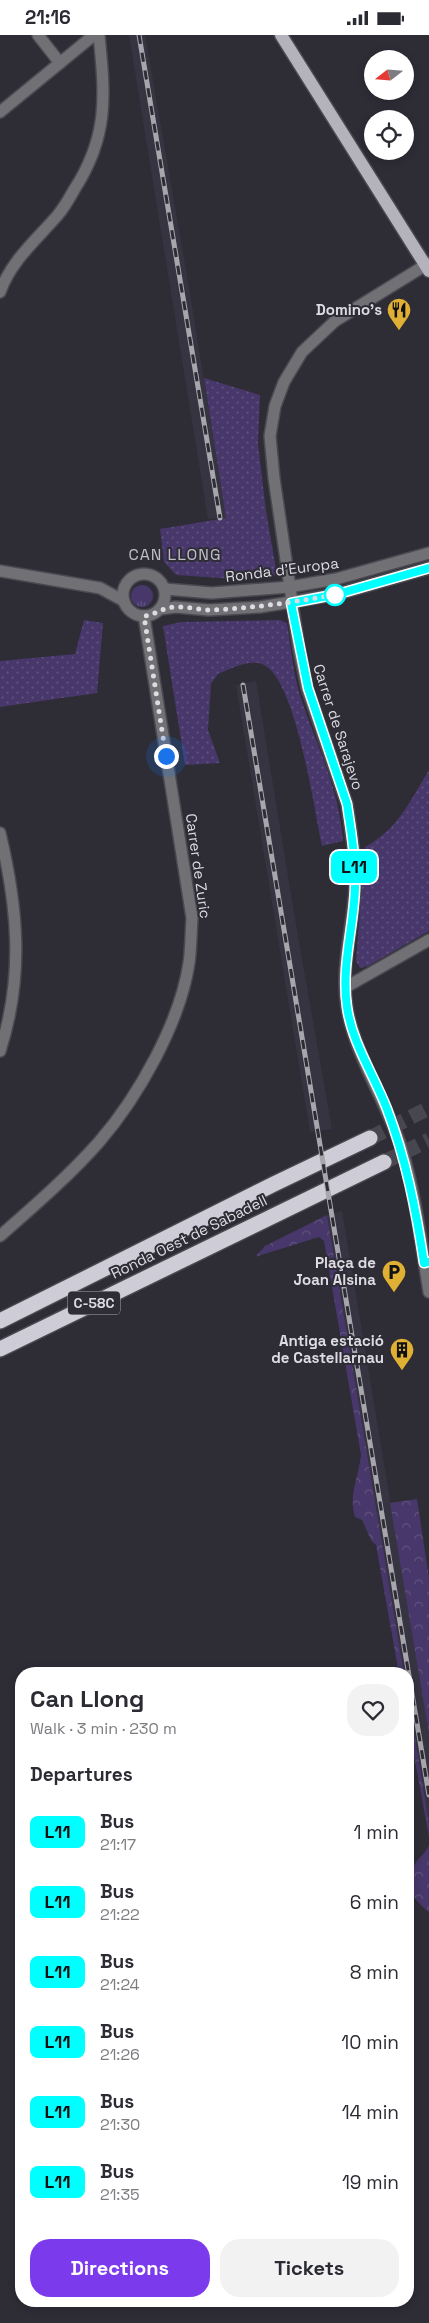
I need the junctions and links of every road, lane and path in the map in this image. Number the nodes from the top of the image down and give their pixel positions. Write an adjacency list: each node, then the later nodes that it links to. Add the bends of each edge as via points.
1 (38, 35): 6 (street)
2 (94, 35): 6 (street)
3 (100, 35): 9 (street, via 104,102 99,140 85,173 60,213 20,256 5,277)
4 (282, 35): 8 (main road)
5 (289, 35): 8 (main road)
6 (60, 63): 7 (street)
7 (0, 112)
8 (428, 265): 14 (street, Carrer de Sarajevo, via 335,321 302,352 284,382 275,406 270,436)
9 (0, 292)
10 (429, 553): 14 (street, Ronda d'Europa, via 336,579)
11 (429, 568): 18 (street, Ronda d'Europa, via 338,594)
12 (0, 571): 15 (street)
13 (128, 580): 15 (street); 16 (street, via 146,573 158,578); 17 (street, via 123,590)
14 (289, 587): 16 (street, Ronda d'Europa, via 212,593); 18 (street, Carrer de Sarajevo)
15 (100, 588): 17 (street)
16 (165, 589): 19 (street)
17 (124, 601): 20 (street, via 132,612)
18 (291, 603): 19 (street, Ronda d'Europa, via 209,610); 23 (street, Carrer de Sarajevo, via 308,688 350,821 355,886 345,963)
19 (160, 609): 20 (street, Ronda d'Europa)
20 (144, 616): 27 (street, Carrer de Zuric, via 192,918 189,964 164,1043 133,1094 100,1141)
21 (0, 833): 24 (street, via 11,883 16,971 10,1021)
22 (429, 940): 23 (street)
23 (346, 987): 28 (street, Carrer de Sarajevo, via 347,1008 402,1150)
24 (0, 1051)
25 (370, 1138): 30 (highway, Ronda Oest de Sabadell / C-58C)
26 (384, 1161): 31 (highway, Ronda Oest de Sabadell / C-58C)
27 (0, 1236)
28 (427, 1263): 29 (street, Carrer de Sarajevo)
29 (429, 1292)
30 (0, 1321)
31 (0, 1349)

